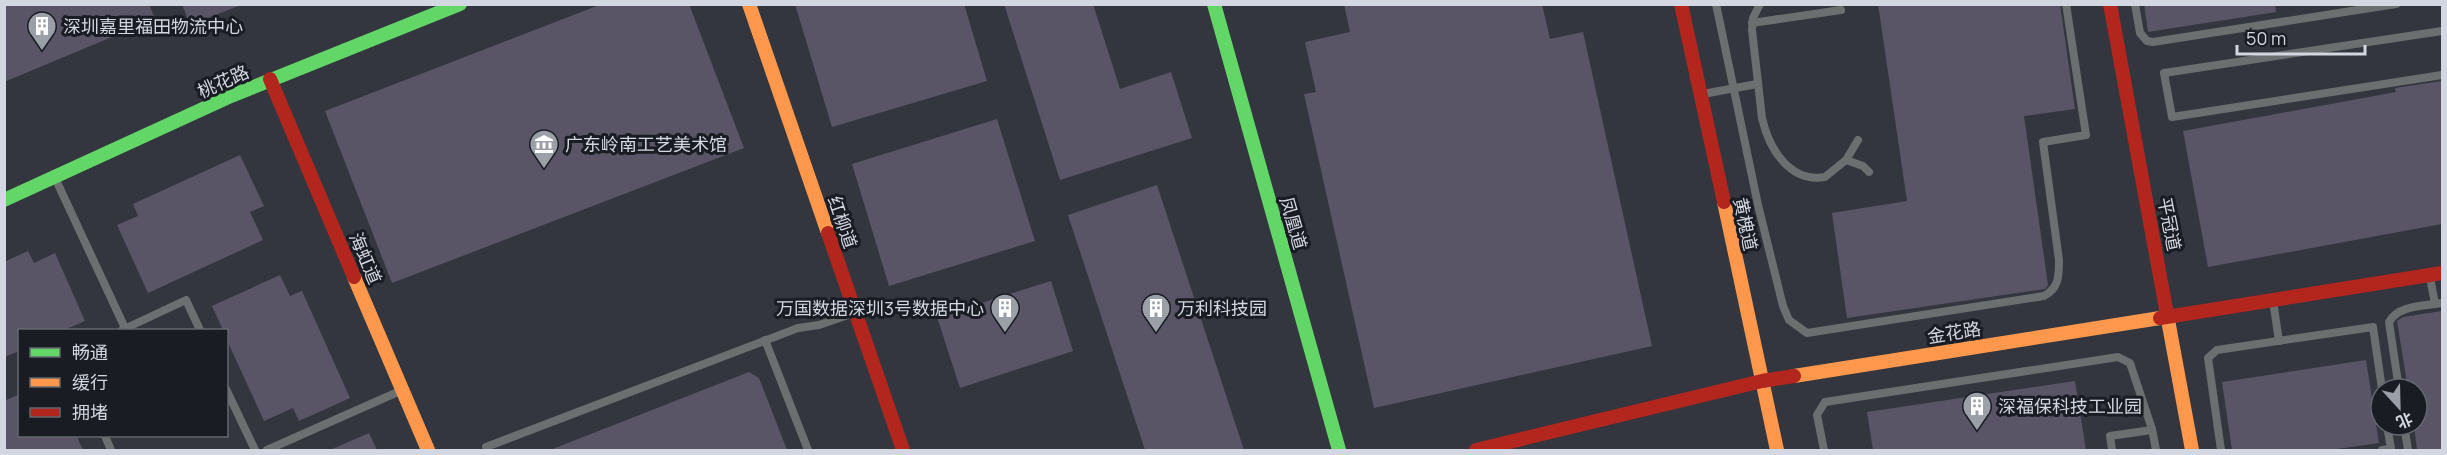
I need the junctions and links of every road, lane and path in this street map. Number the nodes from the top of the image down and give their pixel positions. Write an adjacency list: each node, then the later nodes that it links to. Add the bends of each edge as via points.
1 (460, 4): 15 (street, 桃花路)
2 (748, 4): 27 (street, 红柳道)
3 (1214, 4): 46 (street, 凤凰道)
4 (1681, 4): 18 (street, 黄槐道)
5 (1716, 4): 17 (lane)
6 (1760, 4): 12 (lane)
7 (2066, 4): 17 (lane, via 2086,135 2043,142 2059,260 2056,286 2044,296 1816,332 1798,329 1783,306)
8 (2110, 4): 28 (street, 平冠道)
9 (2135, 4): 10 (lane, via 2140,33 2153,42)
10 (2396, 4)
11 (1842, 10): 12 (lane)
12 (1752, 23): 16 (lane)
13 (2442, 31): 14 (lane, via 2164,73 2172,117)
14 (2442, 75)
15 (270, 80): 22 (street, 桃花路); 36 (street, 海虹道)
16 (1757, 84): 17 (lane); 20 (lane, via 1764,128 1790,171 1809,179 1825,177)
17 (1734, 88): 18 (lane)
18 (1700, 95): 35 (street, 黄槐道)
19 (1858, 140): 20 (lane)
20 (1846, 160): 21 (lane)
21 (1869, 172)
22 (55, 177): 23 (street, 桃花路); 29 (lane)
23 (4, 200)
24 (2436, 274): 25 (street, 金花路); 26 (lane)
25 (2273, 299): 28 (street, 金花路); 32 (lane)
26 (2439, 304): 34 (lane, via 2400,310 2389,322)
27 (855, 312): 31 (lane); 45 (street, 红柳道)
28 (2169, 315): 35 (street, 金花路); 52 (street, 平冠道)
29 (123, 329): 30 (lane, via 186,300)
30 (200, 329)
31 (765, 340): 43 (lane, via 486,447); 44 (lane)
32 (2279, 341): 33 (lane, via 2373,327); 53 (lane, via 2217,350 2208,358)
33 (2380, 377)
34 (2397, 377)
35 (1762, 381): 47 (street, 金花路); 48 (street, 黄槐道)
36 (402, 390): 41 (lane); 42 (street, 海虹道)
37 (228, 393): 40 (lane)
38 (2152, 430): 49 (lane, via 2130,363 2118,357 1831,400 1820,406 1817,415); 50 (lane, via 2110,436); 51 (lane)
39 (2389, 437): 54 (lane, via 2391,449)
40 (255, 450)
41 (267, 450)
42 (428, 450)
43 (487, 450)
44 (808, 450)
45 (903, 450)
46 (1339, 450)
47 (1476, 450)
48 (1777, 450)
49 (1824, 450)
50 (2112, 450)
51 (2156, 450)
52 (2192, 450)
53 (2221, 450)
54 (2382, 450)

